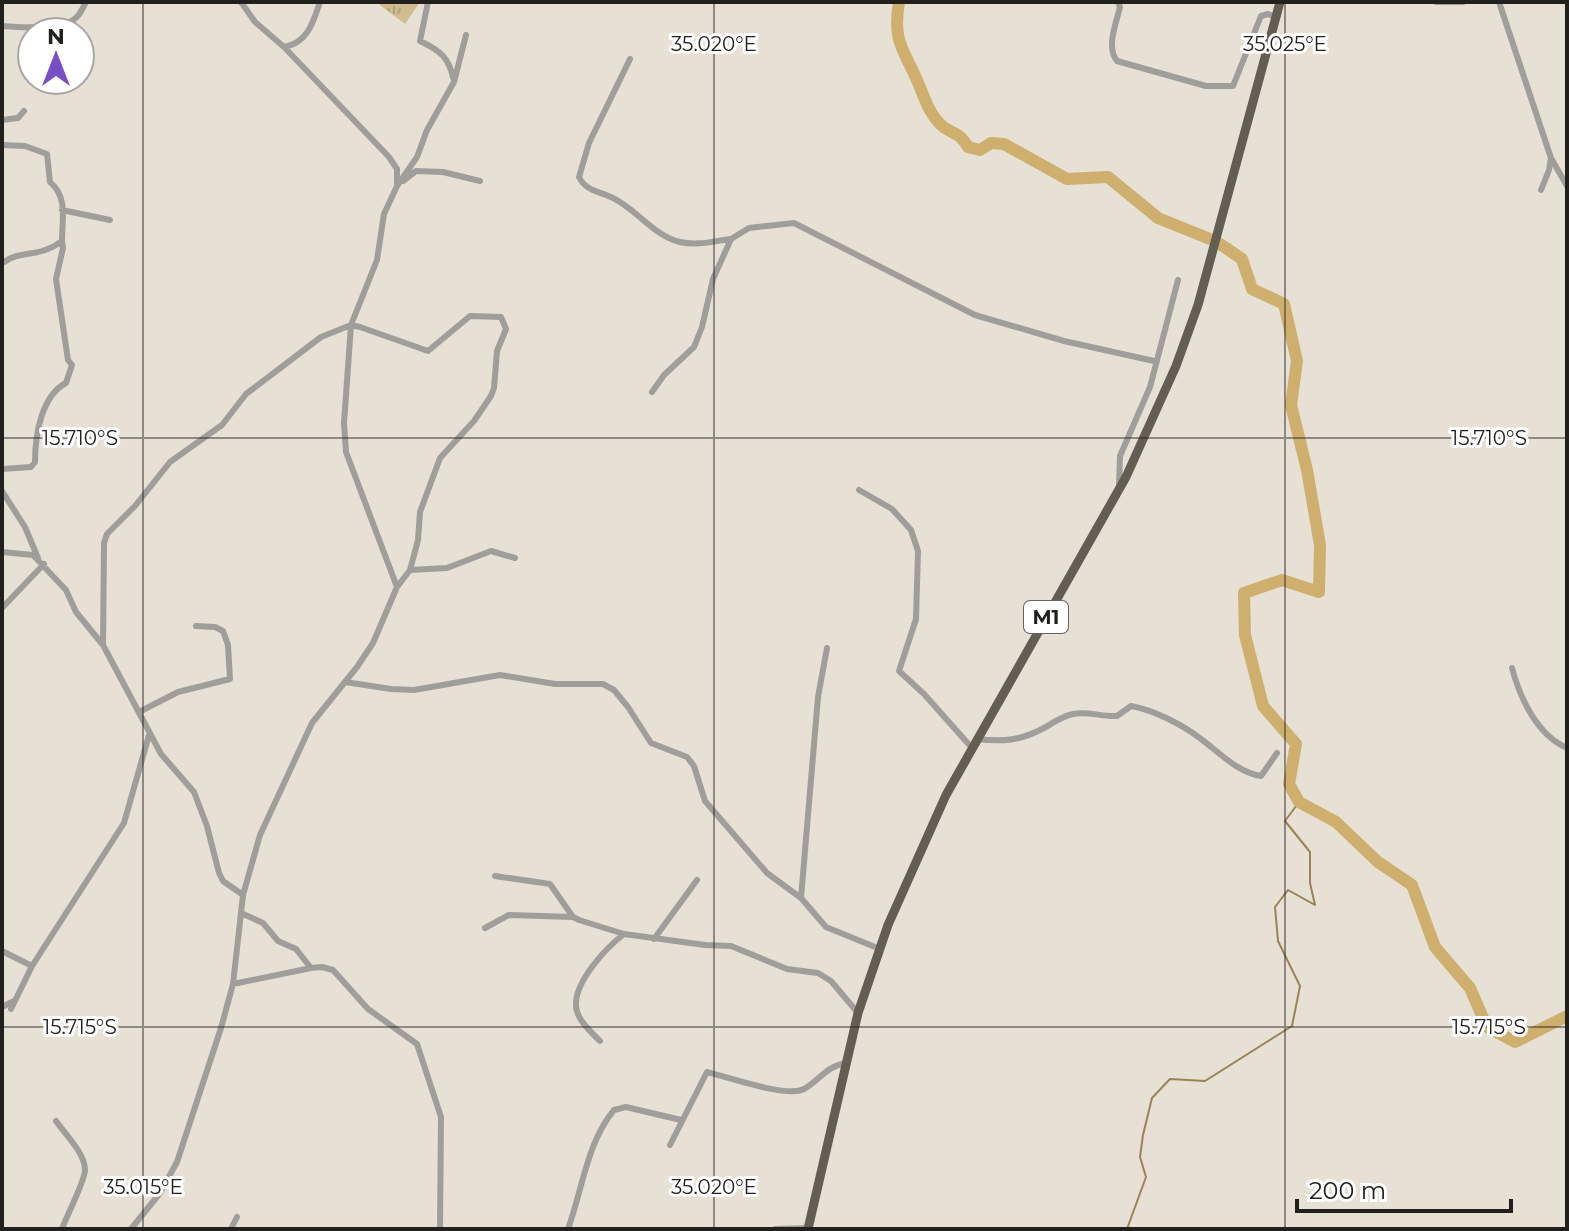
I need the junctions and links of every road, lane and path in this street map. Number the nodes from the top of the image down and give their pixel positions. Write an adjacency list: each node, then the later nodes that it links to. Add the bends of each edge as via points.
1 (86, 2): 11 (street, via 69,23)
2 (241, 2): 13 (street)
3 (320, 2): 13 (street, via 306,36)
4 (428, 2): 15 (street, via 420,41 447,58)
5 (1118, 2): 10 (street, via 1112,45 1117,61 1206,86 1233,86 1261,16)
6 (1280, 2): 10 (highway, M1)
7 (1436, 2): 8 (street)
8 (1463, 2)
9 (1499, 2): 19 (street)
10 (1276, 17): 34 (highway, M1, via 1193,321)
11 (2, 26)
12 (466, 35): 15 (street)
13 (284, 47): 21 (street, via 389,157 397,169)
14 (630, 59): 26 (street, via 589,143 579,177 584,186 627,205 679,242)
15 (454, 82): 21 (street)
16 (24, 111): 17 (street, via 18,118)
17 (2, 120)
18 (2, 145): 24 (street, via 47,154 48,177 61,195)
19 (1551, 158): 22 (street); 23 (street)
20 (480, 181): 21 (street, via 416,171)
21 (397, 186): 30 (street, via 384,214 377,260)
22 (1567, 186)
23 (1541, 190)
24 (62, 210): 25 (street); 27 (street)
25 (110, 220)
26 (731, 239): 31 (street, via 749,228 794,223 975,315); 32 (street, via 713,279 694,347)
27 (62, 241): 28 (street); 33 (street, via 56,279 72,365 40,421 35,462 31,467)
28 (4, 262)
29 (1178, 280): 31 (street)
30 (351, 325): 40 (street, via 428,351 470,316 494,315 505,324 494,388 474,421 440,458 420,512); 41 (street, via 346,452); 44 (street, via 321,337 246,394 222,425 170,462 107,534)
31 (1154, 361): 34 (street, via 1150,387 1120,456)
32 (652, 392)
33 (2, 469)
34 (1119, 489): 50 (highway, M1)
35 (859, 490): 50 (street, via 892,509 911,530 918,551 916,619 899,671)
36 (2, 491): 39 (street)
37 (2, 552): 39 (street, via 29,554)
38 (515, 558): 40 (street, via 491,551 447,568)
39 (41, 561): 42 (street); 44 (street)
40 (410, 570): 41 (street)
41 (397, 587): 47 (street, via 373,643)
42 (2, 608)
43 (196, 626): 48 (street, via 223,631 230,679 178,692)
44 (103, 645): 48 (street)
45 (827, 648): 56 (street)
46 (1512, 668): 51 (street, via 1533,716)
47 (345, 682): 55 (street, via 312,723 283,782); 56 (street, via 414,690 500,675 555,684 603,684 628,707 651,743 687,757 715,814 767,873)
48 (139, 712): 49 (street)
49 (149, 735): 55 (street, via 194,792 223,881); 64 (street, via 124,823)
50 (974, 743): 52 (street, via 1015,740 1065,716 1117,716 1131,706 1193,733 1247,774 1261,776); 62 (highway, M1)
51 (1567, 748)
52 (1277, 753)
53 (495, 876): 58 (street, via 550,884)
54 (697, 880): 61 (street)
55 (243, 895): 57 (street)
56 (801, 898): 62 (street, via 826,927)
57 (241, 913): 65 (street, via 263,923); 66 (street)
58 (573, 917): 59 (street, via 509,915); 60 (street)
59 (485, 928)
60 (624, 934): 61 (street); 71 (street, via 599,956 575,1006)
61 (654, 939): 70 (street, via 731,946 787,969 818,973)
62 (880, 949): 70 (highway, M1)
63 (2, 951): 64 (street)
64 (32, 966): 67 (street)
65 (311, 968): 66 (street); 81 (street, via 333,970 368,1009 417,1044 441,1117)
66 (233, 984): 77 (street, via 177,1162)
67 (14, 1001): 68 (street); 69 (street)
68 (2, 1007)
69 (11, 1009)
70 (858, 1013): 72 (highway, M1)
71 (600, 1041)
72 (846, 1063): 73 (street, via 792,1092 707,1072); 78 (highway, M1)
73 (681, 1120): 75 (street); 82 (street, via 626,1107 614,1110 600,1134)
74 (56, 1121): 79 (street, via 86,1167)
75 (670, 1145)
76 (237, 1217): 80 (street)
77 (135, 1227)
78 (808, 1228): 83 (street)
79 (62, 1229)
80 (231, 1229)
81 (440, 1229)
82 (568, 1229)
83 (775, 1229)

